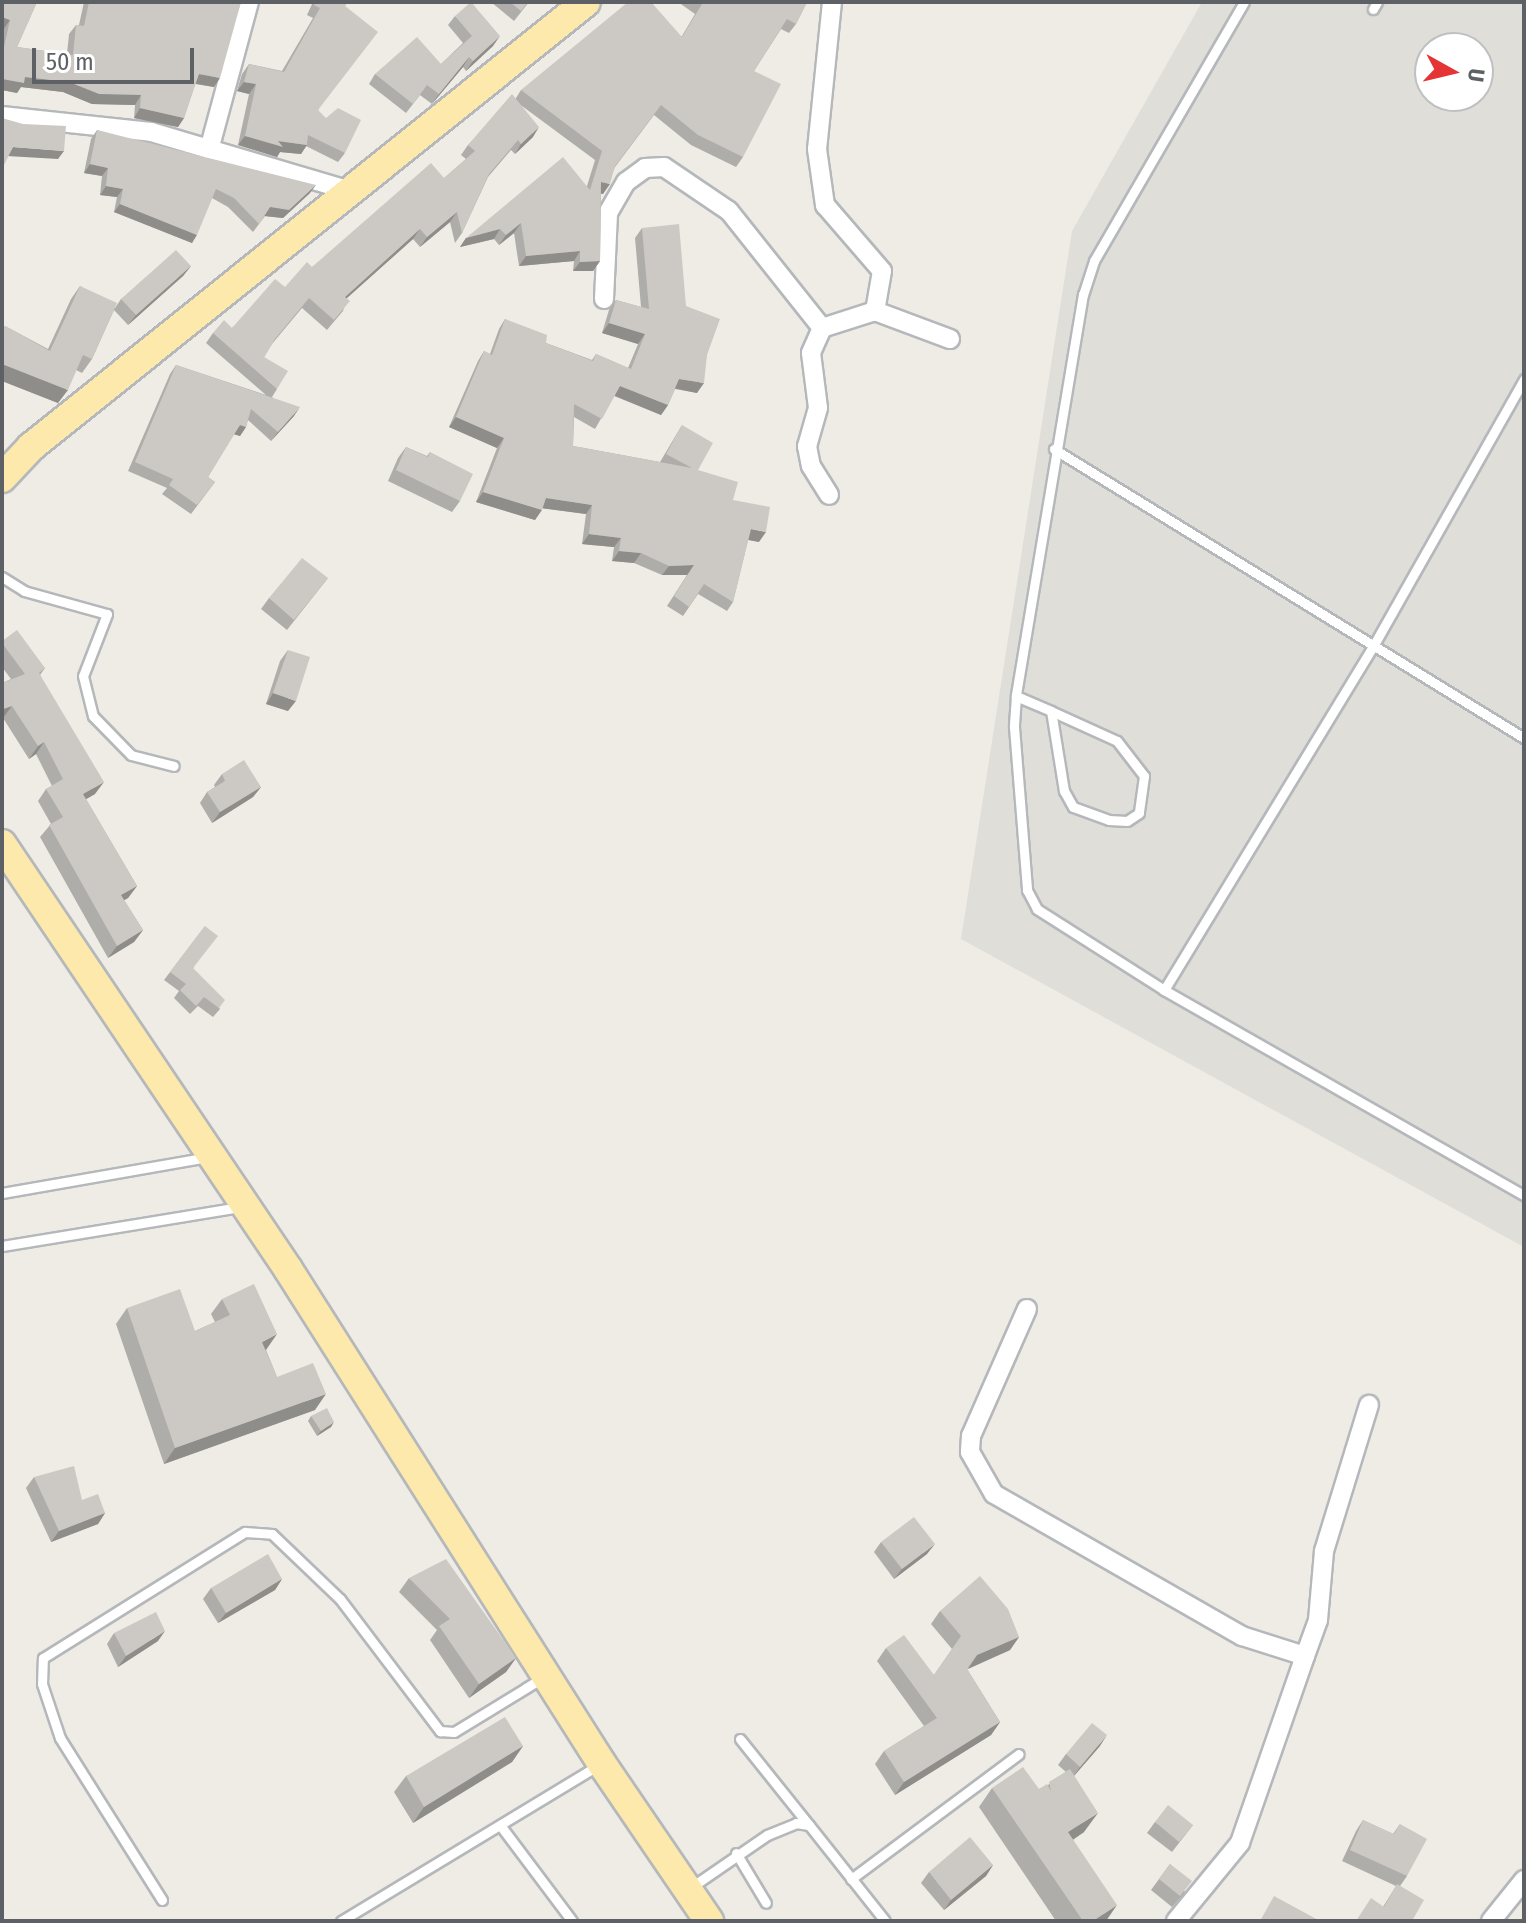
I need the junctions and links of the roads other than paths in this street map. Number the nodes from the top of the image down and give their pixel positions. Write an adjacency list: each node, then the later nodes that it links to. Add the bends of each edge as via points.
1 (249, 2): 6 (street)
2 (586, 2): 7 (main road)
3 (832, 2): 9 (street, via 819,181 825,205 882,271)
4 (1244, 2): 13 (lane, via 1094,261 1075,325)
5 (2, 116): 6 (street, via 125,127)
6 (209, 150): 7 (street)
7 (353, 192): 14 (main road, via 31,447)
8 (604, 299): 10 (street, via 608,213 626,182 645,168 664,167 729,211)
9 (875, 311): 10 (street); 11 (street)
10 (822, 328): 15 (street, via 811,353 818,408 807,446 811,466)
11 (950, 339)
12 (1524, 379): 17 (lane)
13 (1054, 449): 17 (lane); 18 (lane)
14 (2, 478)
15 (829, 495)
16 (2, 577): 21 (lane, via 24,591 107,614 83,676 93,716 131,755)
17 (1372, 648): 20 (lane); 23 (lane)
18 (1016, 696): 19 (lane); 23 (lane, via 1027,890 1037,909)
19 (1051, 711): 19 (lane, via 1064,791 1073,807 1109,820 1127,821 1139,813 1144,776 1137,761 1117,741)
20 (1524, 738)
21 (174, 766)
22 (2, 844): 24 (main road)
23 (1164, 990): 26 (lane)
24 (209, 1157): 25 (lane); 27 (main road)
25 (2, 1193)
26 (1524, 1195)
27 (243, 1207): 28 (lane); 32 (main road)
28 (2, 1246)
29 (1027, 1309): 31 (street, via 971,1436 970,1452 994,1494 1242,1636)
30 (1369, 1405): 31 (street, via 1324,1551 1318,1620)
31 (1305, 1656): 48 (street, via 1240,1843)
32 (549, 1674): 35 (main road); 42 (lane, via 454,1732 440,1731 340,1599 272,1534 245,1532 43,1658 42,1684 60,1738)
33 (740, 1739): 37 (lane)
34 (1019, 1754): 39 (lane)
35 (602, 1764): 36 (lane, via 557,1786); 41 (main road)
36 (500, 1825): 44 (lane); 45 (lane)
37 (809, 1825): 38 (lane, via 785,1826); 39 (lane)
38 (736, 1853): 41 (lane); 43 (lane)
39 (851, 1879): 47 (lane)
40 (1524, 1880): 49 (street)
41 (689, 1889): 46 (main road)
42 (162, 1900)
43 (766, 1903)
44 (341, 1921)
45 (572, 1921)
46 (709, 1921)
47 (885, 1921)
48 (1176, 1921)
49 (1491, 1921)

